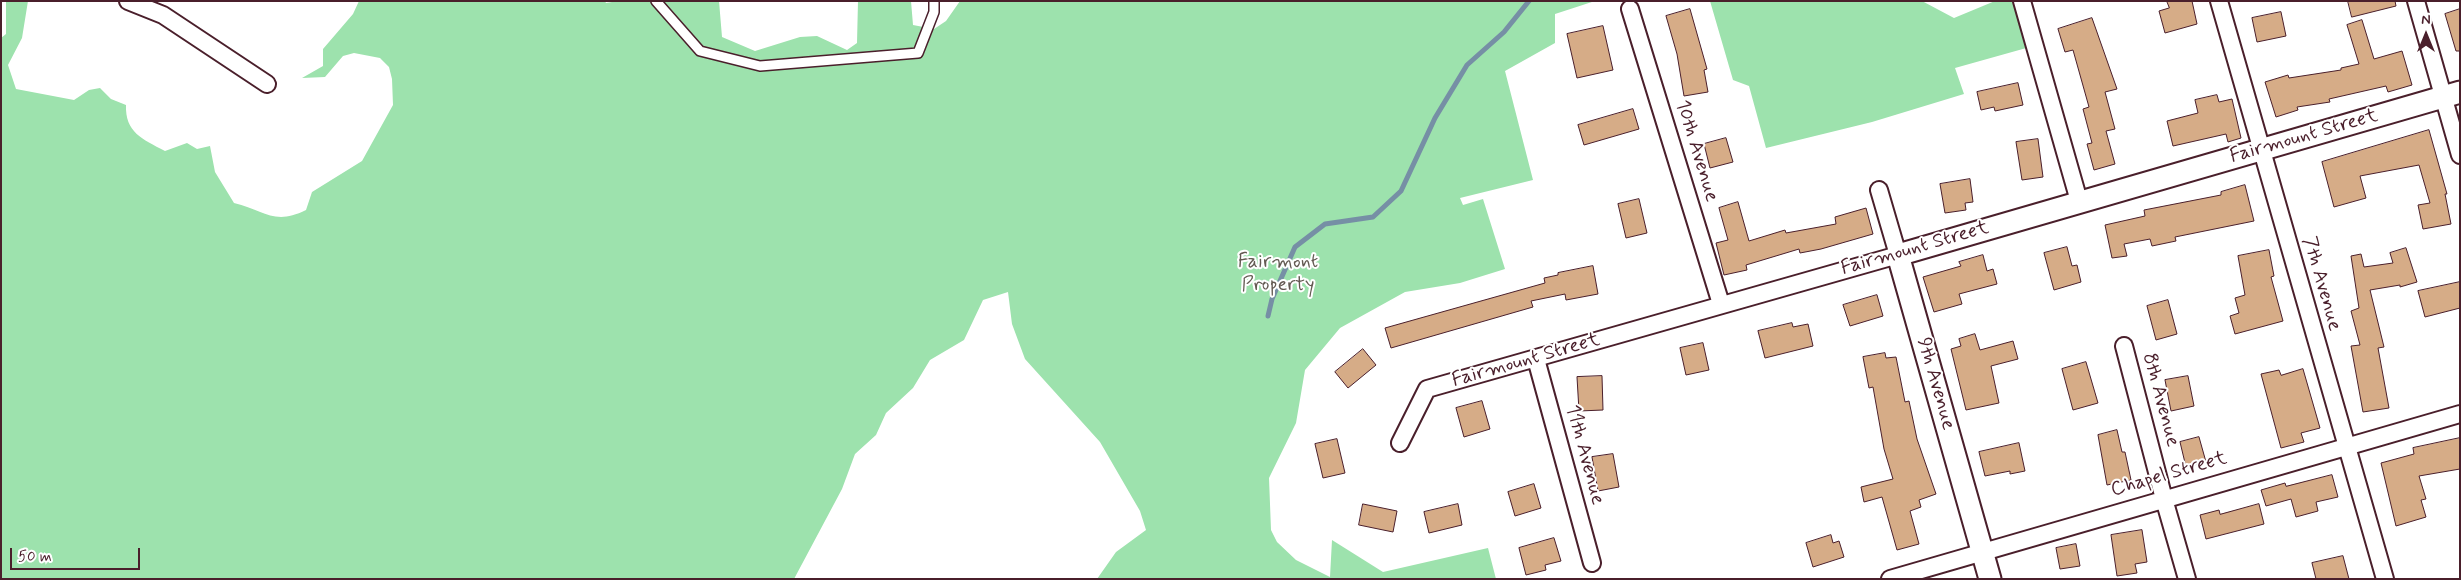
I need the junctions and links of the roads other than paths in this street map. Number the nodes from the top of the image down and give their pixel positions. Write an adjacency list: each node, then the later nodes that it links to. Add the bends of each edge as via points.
1 (128, 1): 8 (street, via 163,15)
2 (656, 1): 3 (lane, via 700,51 760,66 918,53 934,12)
3 (934, 1)
4 (2022, 1): 13 (street)
5 (2219, 1): 10 (street, 7th Avenue)
6 (2416, 1): 9 (street)
7 (1630, 9): 15 (street, 10th Avenue)
8 (267, 84)
9 (2451, 94): 10 (street, Fairmount Street); 11 (street)
10 (2260, 149): 13 (street, Fairmount Street); 20 (street, 7th Avenue)
11 (2460, 155)
12 (1879, 190): 14 (street, 9th Avenue)
13 (2079, 201): 14 (street, Fairmount Street)
14 (1898, 255): 15 (street, Fairmount Street); 22 (street, 9th Avenue)
15 (1721, 304): 17 (street, Fairmount Street)
16 (2124, 346): 21 (street, 8th Avenue)
17 (1536, 359): 19 (street, Fairmount Street, via 1427,389); 23 (street, 11th Avenue)
18 (2460, 414): 20 (street, Chapel Street)
19 (1400, 443)
20 (2346, 446): 21 (street, Chapel Street); 27 (street, 7th Avenue)
21 (2164, 499): 22 (street, Chapel Street); 26 (street, 8th Avenue)
22 (1982, 551): 24 (street, Chapel Street); 25 (street, 9th Avenue)
23 (1592, 563)
24 (1890, 579)
25 (1990, 579)
26 (2187, 579)
27 (2385, 579)

